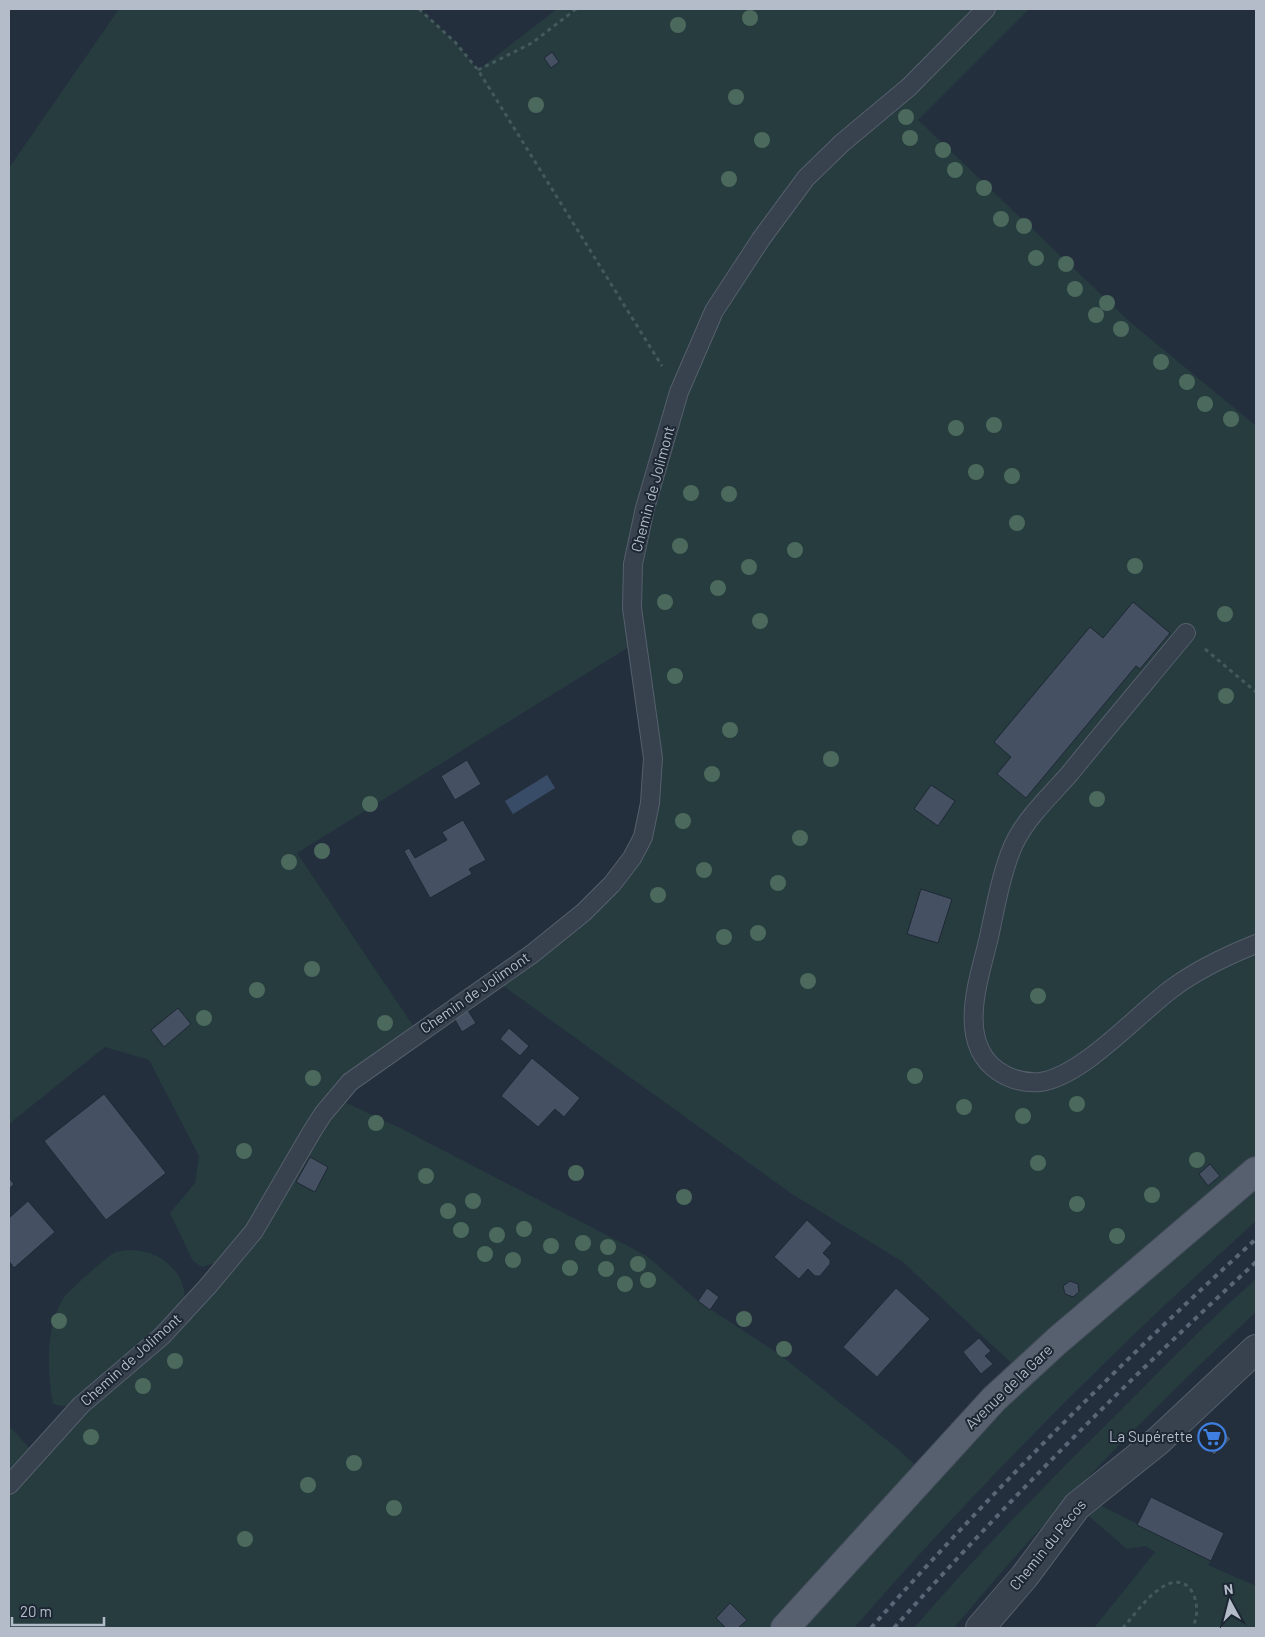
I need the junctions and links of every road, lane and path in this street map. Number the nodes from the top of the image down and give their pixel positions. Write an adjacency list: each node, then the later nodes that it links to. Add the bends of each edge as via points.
1 (419, 9): 4 (path, via 455,42)
2 (576, 9): 4 (path, via 532,43)
3 (986, 9): 5 (lane, Chemin de Jolimont, via 909,88 842,143 806,178 714,311)
4 (478, 70): 5 (path)
5 (679, 392): 11 (lane, Chemin de Jolimont, via 645,508 633,564 632,608 653,758 653,782 643,837 632,858 584,912 532,954 350,1082 311,1133 254,1231 208,1286 162,1336 81,1405)
6 (1186, 633): 7 (path); 8 (lane, via 1016,839 993,915 975,1001 978,1045 993,1068 1007,1077 1033,1082 1056,1078 1082,1063 1150,1005 1190,976)
7 (1256, 692)
8 (1256, 944)
9 (1256, 1171): 12 (main road, Avenue de la Gare, via 1064,1334 994,1399)
10 (1256, 1349): 13 (street, Chemin du Pécos, via 1158,1441 1077,1506 1024,1577)
11 (9, 1485)
12 (785, 1628)
13 (980, 1628)
14 (1123, 1628): 15 (path, via 1151,1595 1165,1585 1181,1583 1195,1595 1198,1614)
15 (1192, 1628)

